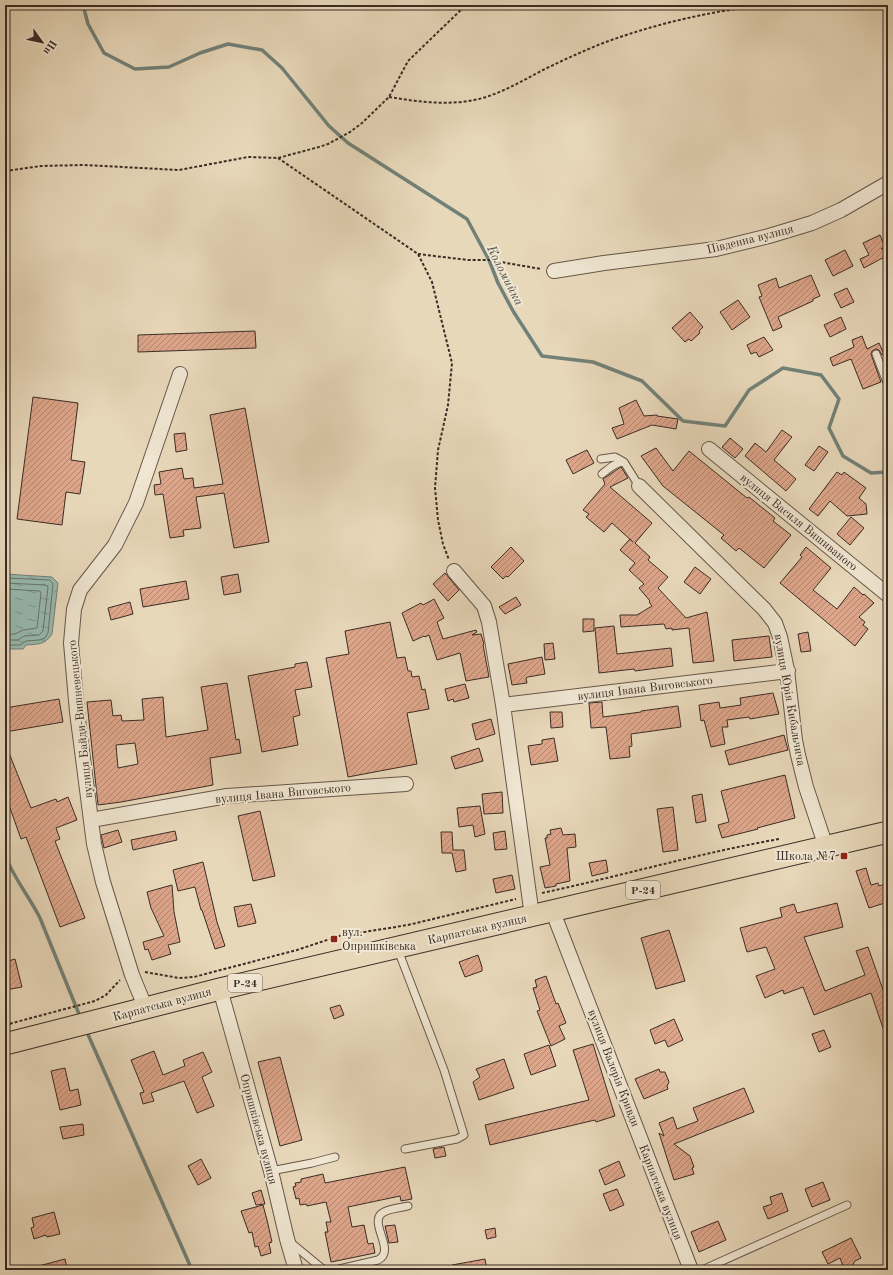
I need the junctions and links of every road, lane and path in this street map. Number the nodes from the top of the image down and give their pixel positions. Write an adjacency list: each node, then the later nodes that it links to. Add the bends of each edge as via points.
1 (466, 5): 3 (path, via 408,61)
2 (769, 5): 3 (path, via 708,14 637,32 599,45 506,89 480,98 438,103)
3 (389, 97): 4 (path, via 350,132 328,144)
4 (278, 158): 5 (path, via 248,157 179,170 84,165 42,166); 7 (path)
5 (5, 171)
6 (888, 183): 8 (street, Південна вулиця, via 841,210 812,223 769,236 716,249)
7 (418, 254): 8 (path, via 490,260); 17 (path, via 432,282 452,364 448,405 438,450 435,488 443,544)
8 (554, 271)
9 (876, 354): 11 (lane)
10 (180, 374): 22 (street, вулиця Байди-Вишневецького, via 136,503 115,545 80,590 74,609 71,643)
11 (888, 385)
12 (709, 449): 18 (street, вулиця Василя Вишиваного)
13 (601, 459): 14 (lane, via 615,457)
14 (624, 462): 15 (lane, via 619,462); 16 (lane)
15 (602, 474)
16 (640, 486): 19 (street, вулиця Юрія Кибальчича, via 771,617 778,630)
17 (454, 571): 20 (street, via 486,611)
18 (888, 595)
19 (788, 671): 20 (street, вулиця Івана Виговського); 25 (street, вулиця Юрія Кибальчича, via 798,755)
20 (503, 705): 26 (street)
21 (406, 784): 22 (street, вулиця Івана Виговського, via 227,796)
22 (91, 820): 30 (street, вулиця Байди-Вишневецького, via 103,882)
23 (888, 832): 25 (main road, Карпатська вулиця / Р-24)
24 (783, 839): 26 (path, via 737,847)
25 (826, 847): 27 (main road, Карпатська вулиця / Р-24)
26 (529, 895): 28 (street); 30 (path, via 408,925 339,936 297,950 194,977 179,978 142,972)
27 (553, 912): 28 (main road, Карпатська вулиця / Р-24); 46 (street, вулиця Валерія Кривди)
28 (532, 916): 29 (main road, Карпатська вулиця / Р-24)
29 (397, 948): 31 (main road, Карпатська вулиця / Р-24); 37 (lane, via 444,1070 464,1135 457,1139)
30 (132, 975): 32 (street, вулиця Байди-Вишневецького); 33 (path, via 122,978 106,995 96,1001)
31 (220, 989): 32 (main road, Карпатська вулиця / Р-24); 39 (street, Опришківська вулиця)
32 (146, 1009): 33 (main road, Карпатська вулиця / Р-24)
33 (90, 1013): 34 (main road, Карпатська вулиця); 34 (path)
34 (66, 1019): 35 (path); 36 (main road, Карпатська вулиця)
35 (5, 1025)
36 (5, 1044)
37 (405, 1149)
38 (335, 1157): 39 (lane)
39 (271, 1171): 42 (street, Опришківська вулиця)
40 (847, 1205): 47 (lane)
41 (408, 1206): 45 (lane, via 381,1214 379,1222 385,1249 382,1258)
42 (287, 1239): 43 (street, Опришківська вулиця); 44 (lane)
43 (296, 1270)
44 (324, 1270)
45 (335, 1270)
46 (691, 1270)
47 (702, 1270)

